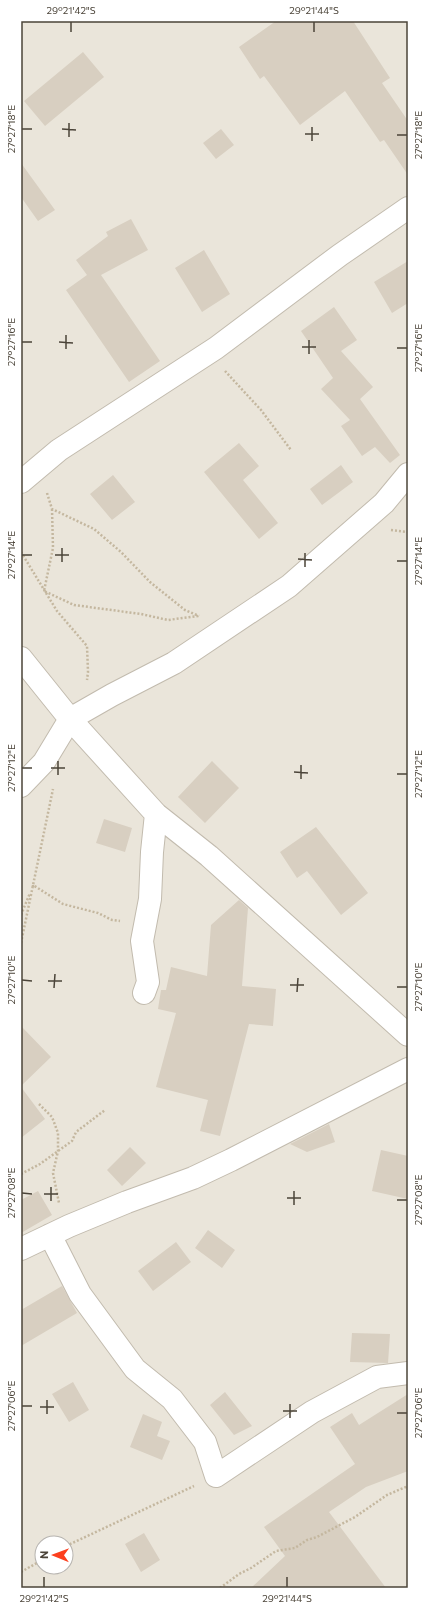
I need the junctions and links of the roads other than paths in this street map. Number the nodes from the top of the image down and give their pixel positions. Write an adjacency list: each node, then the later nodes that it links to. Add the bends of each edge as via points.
1 (408, 208): 3 (street, via 209,352 59,450)
2 (408, 474): 5 (street, via 384,503 290,586 174,663)
3 (21, 482)
4 (21, 658): 5 (street)
5 (70, 719): 6 (street, via 44,762); 7 (street)
6 (21, 786)
7 (156, 814): 8 (street, via 150,899 142,941 148,982); 9 (street, via 209,856)
8 (144, 993)
9 (408, 1036)
10 (408, 1069): 11 (street, via 199,1175)
11 (59, 1230): 12 (street); 13 (street, via 80,1294 135,1369 172,1399 205,1442 216,1476 312,1412 377,1377)
12 (21, 1249)
13 (408, 1373)

